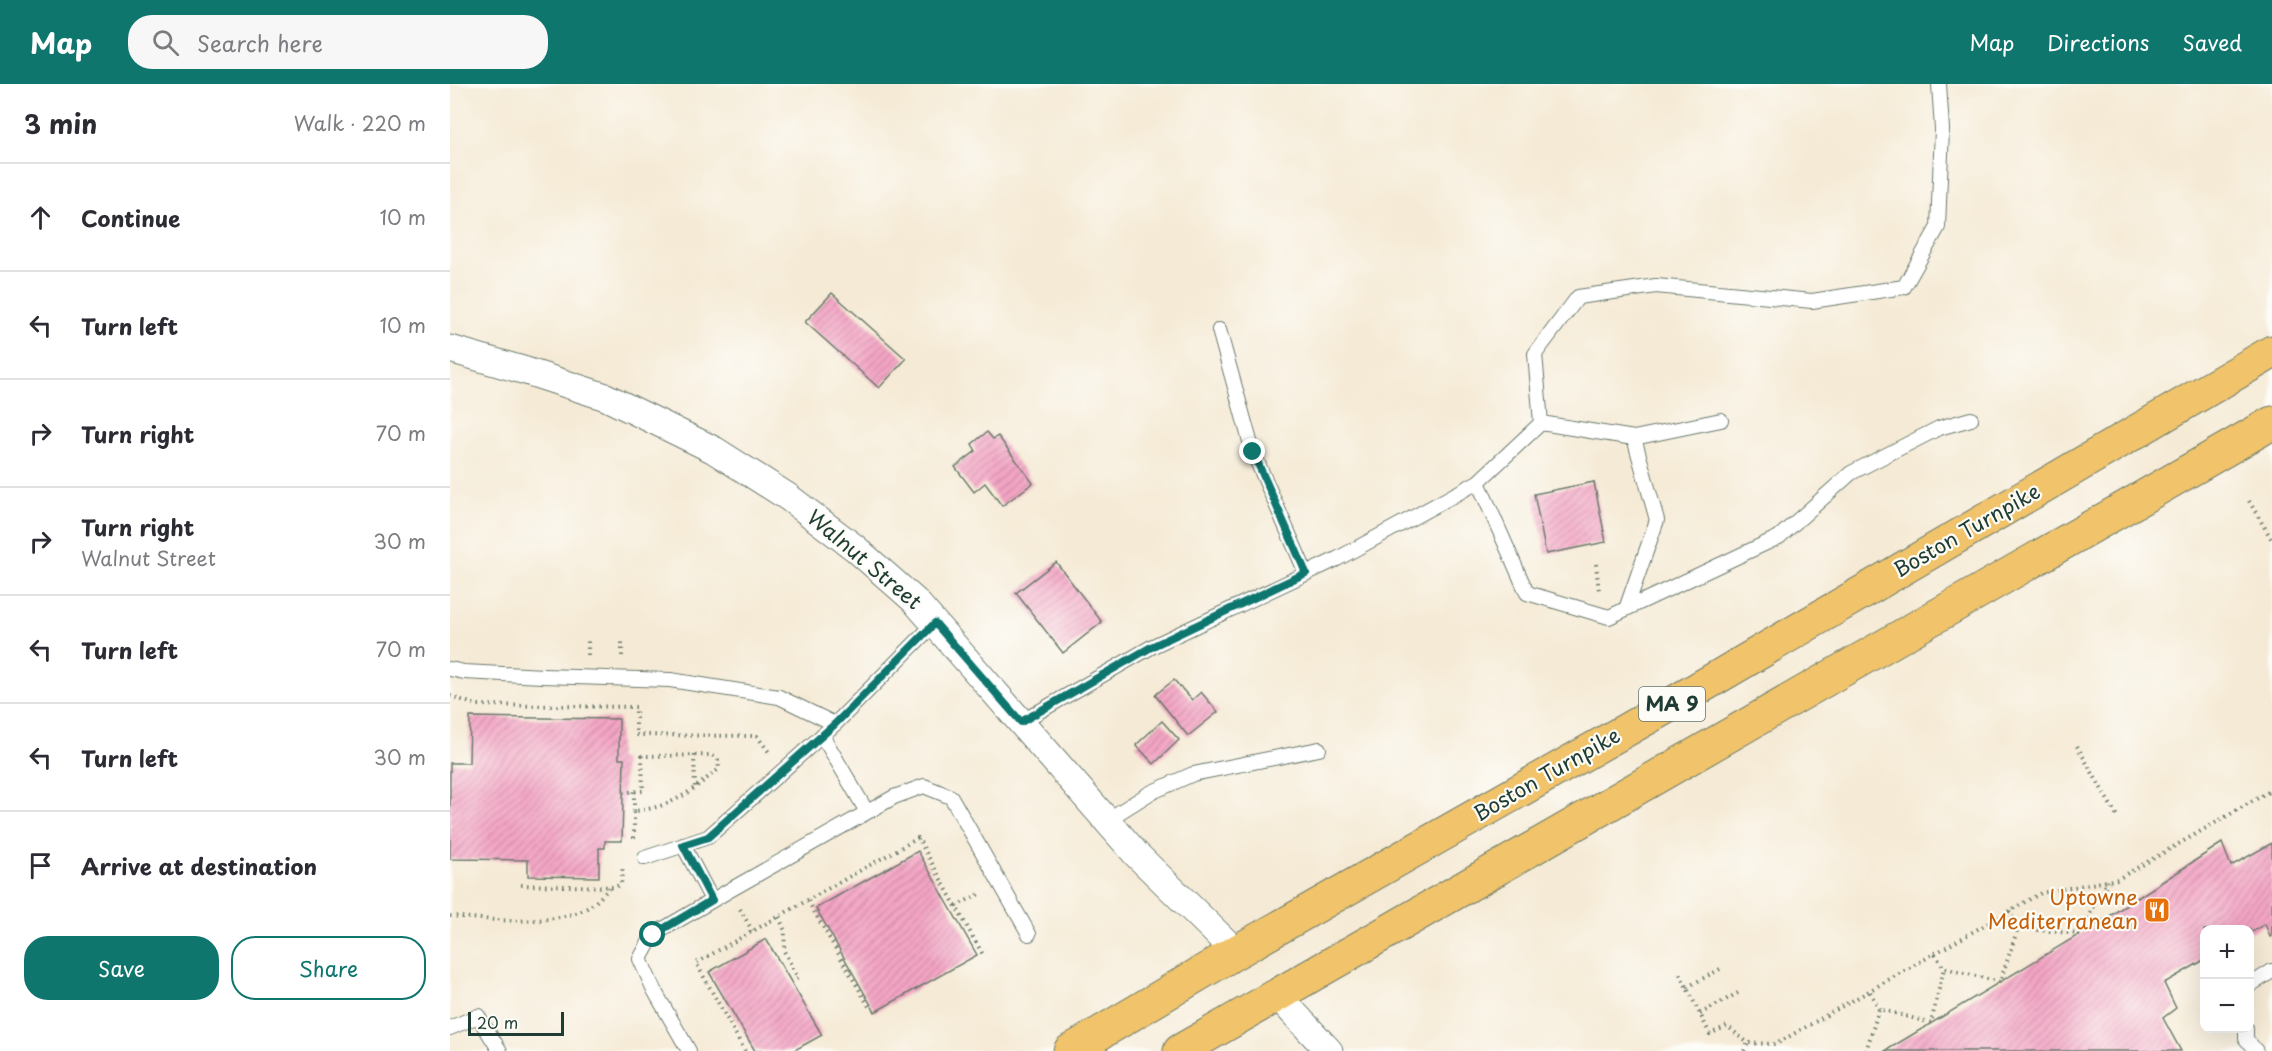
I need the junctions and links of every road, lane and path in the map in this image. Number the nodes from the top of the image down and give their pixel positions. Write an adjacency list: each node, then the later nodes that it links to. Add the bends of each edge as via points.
1 (1939, 84): 7 (lane, via 1942,129 1938,227 1904,287 1812,301 1656,286 1578,297 1535,354)
2 (1219, 330): 13 (lane, via 1253,452)
3 (2272, 352): 49 (highway, Boston Turnpike / MA 9, via 1670,705)
4 (452, 354): 15 (street, Walnut Street, via 526,371 606,397 714,450 788,497 855,548)
5 (1971, 419): 14 (lane, via 1939,428 1851,472 1779,537)
6 (1721, 420): 9 (lane)
7 (1541, 423): 9 (lane); 10 (lane)
8 (2272, 423): 61 (highway, MA 9)
9 (1634, 438): 14 (lane, via 1657,520)
10 (1478, 482): 13 (lane); 14 (lane, via 1527,593 1609,617)
11 (2249, 501): 12 (path)
12 (2272, 540)
13 (1306, 573): 18 (lane, via 1153,646)
14 (1626, 609)
15 (935, 623): 18 (street, Walnut Street); 19 (lane)
16 (450, 669): 19 (lane, via 670,680 779,697)
17 (450, 696): 24 (path, via 476,705 636,707 636,735 757,736 770,752)
18 (1021, 722): 32 (street, Walnut Street)
19 (835, 724): 20 (lane)
20 (822, 735): 30 (lane); 36 (lane, via 708,837)
21 (2077, 746): 31 (path)
22 (1319, 749): 32 (lane, via 1193,774 1150,793)
23 (694, 755): 25 (path); 25 (path, via 712,755 719,768); 27 (path, via 642,756 642,791)
24 (761, 759)
25 (695, 787): 29 (path, via 680,799 655,809)
26 (2272, 790): 39 (path, via 2118,879)
27 (634, 791): 28 (path); 29 (path)
28 (623, 792)
29 (634, 811): 34 (path)
30 (867, 812): 42 (lane); 48 (lane, via 924,786 951,797)
31 (2118, 818)
32 (1107, 820): 49 (street, Walnut Street, via 1136,854)
33 (643, 837): 34 (path)
34 (634, 838): 35 (path)
35 (628, 842)
36 (683, 845): 38 (lane); 42 (lane)
37 (623, 856): 41 (path, via 621,884)
38 (645, 858)
39 (2108, 881): 44 (path, via 2041,893); 47 (path, via 2079,934)
40 (521, 885): 41 (path)
41 (610, 887): 45 (path, via 583,910 553,918 497,921)
42 (712, 900): 69 (lane, via 653,935 640,959)
43 (807, 901): 46 (path); 51 (path, via 918,838); 63 (path)
44 (2009, 911): 47 (path); 50 (path)
45 (450, 916)
46 (779, 917): 56 (path, via 785,931 784,951 798,978); 70 (path, via 696,963)
47 (2019, 928): 53 (path, via 2000,982)
48 (1029, 933)
49 (1236, 952): 71 (highway, Boston Turnpike / MA 9)
50 (1935, 954): 53 (path); 59 (path)
51 (983, 955)
52 (1722, 968): 58 (path)
53 (1944, 968): 62 (path, via 1931,1023)
54 (2272, 971): 57 (lane)
55 (1680, 974): 58 (path)
56 (791, 982)
57 (2254, 982)
58 (1686, 987): 64 (path)
59 (1870, 992): 62 (path); 67 (path, via 1776,1044)
60 (1738, 993): 64 (path)
61 (1278, 996): 72 (highway, MA 9); 73 (street)
62 (1879, 1009): 75 (path)
63 (870, 1010)
64 (1700, 1014): 67 (path, via 1710,1034 1727,1026)
65 (450, 1028): 68 (lane, via 478,1016)
66 (2246, 1033): 76 (lane)
67 (1748, 1043): 74 (path)
68 (500, 1051)
69 (689, 1051)
70 (745, 1051)
71 (1070, 1051)
72 (1180, 1051)
73 (1329, 1051)
74 (1744, 1051)
75 (1866, 1051)
76 (2256, 1051)

